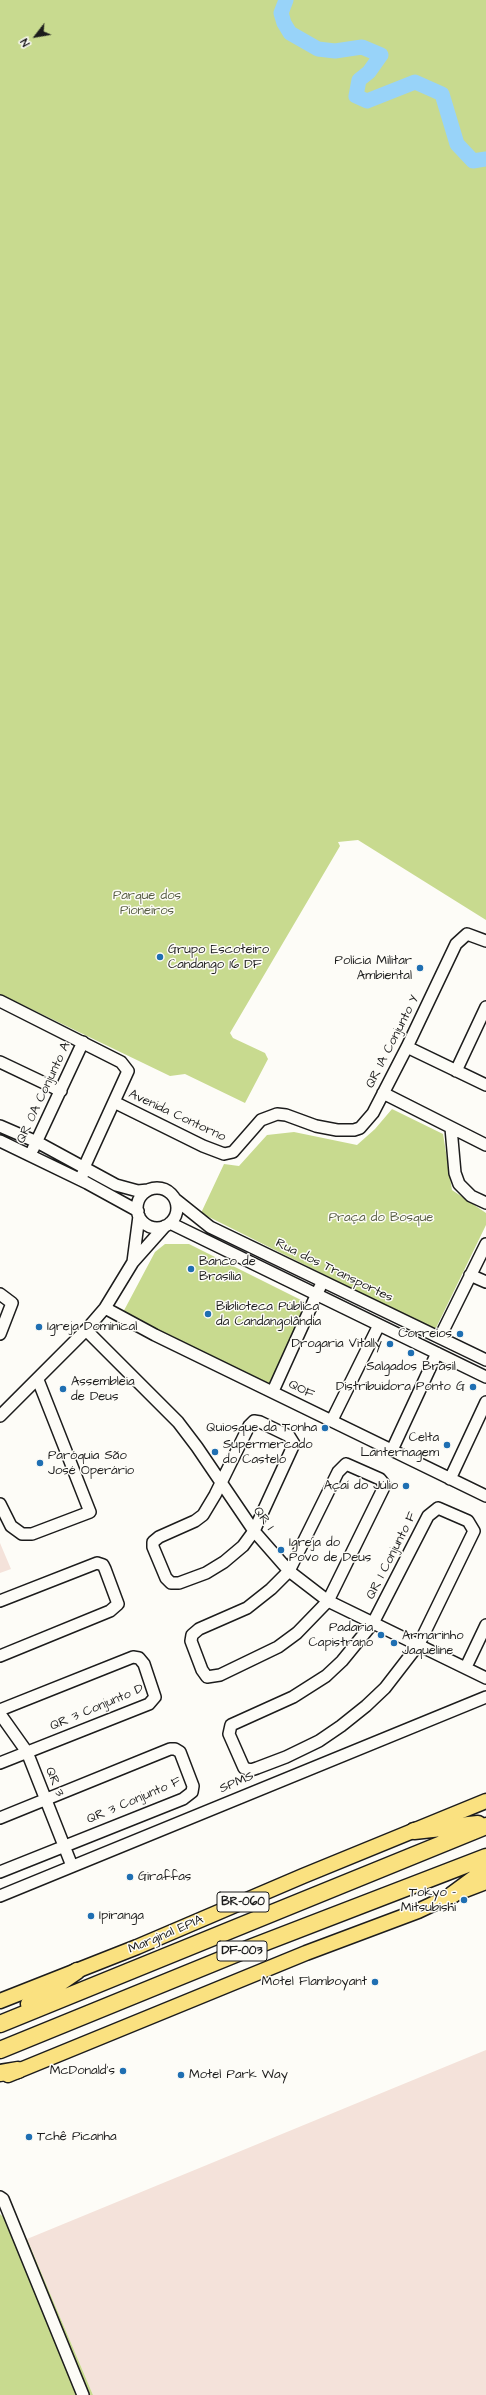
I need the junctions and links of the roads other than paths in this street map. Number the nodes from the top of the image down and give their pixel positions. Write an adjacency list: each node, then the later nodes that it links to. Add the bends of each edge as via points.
1 (483, 940): 6 (street, QR 1A Conjunto Y, via 467,934 456,944)
2 (0, 1001): 5 (street)
3 (486, 1007): 4 (street)
4 (482, 1025): 8 (street)
5 (83, 1042): 10 (street, QR 0A Conjunto A); 12 (street, via 121,1062 127,1068 128,1074)
6 (407, 1048): 8 (street); 11 (street, QR 1A Conjunto Y)
7 (0, 1062): 10 (street)
8 (456, 1071): 9 (street)
9 (486, 1085)
10 (60, 1091): 17 (street, QR 0A Conjunto A)
11 (384, 1093): 13 (street, QR 1A Conjunto Y); 15 (street)
12 (114, 1102): 13 (street, Avenida Contorno, via 224,1154 233,1152 254,1127 268,1116 286,1114 316,1126 354,1130 366,1123); 20 (street)
13 (373, 1113)
14 (0, 1126): 17 (street)
15 (451, 1128): 18 (street); 23 (street, via 455,1172 459,1184 471,1196)
16 (0, 1141): 19 (street)
17 (37, 1142): 19 (street, QR 0A Conjunto A); 20 (street)
18 (486, 1145)
19 (30, 1155): 20 (street)
20 (82, 1174): 21 (street, via 138,1191); 24 (street)
21 (148, 1190): 22 (street, via 163,1189); 24 (street, via 139,1199)
22 (174, 1199): 25 (street, via 176,1212); 29 (street, Rua dos Transportes, via 210,1227)
23 (486, 1204)
24 (138, 1213): 25 (street, via 150,1226); 27 (street)
25 (167, 1225): 27 (street); 32 (street)
26 (486, 1244): 28 (street)
27 (133, 1262): 33 (street)
28 (470, 1275): 30 (street); 37 (street)
29 (322, 1281): 32 (street); 37 (street, Rua dos Transportes)
30 (486, 1282)
31 (0, 1294): 36 (street, via 12,1303)
32 (317, 1294): 34 (street); 42 (street)
33 (105, 1308): 35 (street); 42 (street, QOF)
34 (379, 1325): 38 (street); 45 (street)
35 (86, 1330): 41 (street); 48 (street, QR 1, via 178,1422)
36 (0, 1334)
37 (440, 1338): 39 (street, Rua dos Transportes)
38 (437, 1353): 40 (street); 46 (street)
39 (486, 1360): 40 (street)
40 (482, 1375)
41 (38, 1380): 44 (street); 50 (street, via 90,1512 32,1534 22,1534 11,1526)
42 (273, 1391): 45 (street, QOF)
43 (486, 1402): 47 (street)
44 (0, 1416)
45 (332, 1420): 46 (street, QOF)
46 (392, 1450): 47 (street, QOF)
47 (450, 1479): 49 (street, QOF)
48 (221, 1481): 51 (street, QR 1); 51 (street, via 251,1423 260,1422 292,1438 294,1448); 51 (street, via 203,1515 153,1542 153,1548 166,1578 175,1584 206,1572 235,1554)
49 (486, 1496)
50 (0, 1504)
51 (254, 1531): 52 (street, QR 1)
52 (288, 1571): 54 (street, QR 1); 54 (street, via 340,1467 349,1464 380,1479 385,1485 384,1490); 54 (street, via 247,1608 193,1633 191,1642 202,1670 208,1676 220,1675 278,1647 298,1633)
53 (0, 1601): 58 (street, via 97,1563 103,1565 118,1604 110,1611)
54 (328, 1601): 55 (street, QR 1)
55 (373, 1623): 57 (street, QR 1); 57 (street, QR 1 Conjunto F, via 428,1516 434,1509 442,1508 468,1521 473,1528 473,1536); 57 (street, QR 1 Conjunto F, via 342,1661 326,1676 276,1706 231,1725 229,1734 244,1768 257,1768 286,1757 319,1741 341,1726 385,1688)
56 (486, 1625): 59 (street)
57 (419, 1644): 59 (street, QR 1)
58 (0, 1656)
59 (466, 1667): 60 (street, QR 1)
60 (486, 1678)
61 (486, 1697): 74 (street, SPMS)
62 (0, 1710): 64 (street, QR 3 Conjunto D, via 133,1657 142,1660 154,1694 152,1702)
63 (0, 1714): 64 (street, QR 3)
64 (27, 1752): 65 (street); 66 (street, QR 3)
65 (0, 1764)
66 (46, 1799): 68 (street, QR 3 Conjunto F); 72 (street, QR 3); 72 (street, QR 3 Conjunto F, via 170,1749 178,1750 182,1756 193,1786 189,1796)
67 (486, 1801): 71 (main road, Marginal EPIA / BR-060)
68 (0, 1818)
69 (486, 1823): 71 (highway)
70 (486, 1826): 82 (highway, DF-003)
71 (414, 1831): 80 (main road, Marginal EPIA / BR-060)
72 (64, 1845): 74 (street, QR 3); 76 (street, QR 3 Conjunto F)
73 (486, 1856): 83 (highway, DF-003, via 250,1948)
74 (72, 1866): 79 (street, SPMS)
75 (486, 1870): 78 (highway)
76 (0, 1872)
77 (486, 1882): 78 (main road)
78 (452, 1895): 84 (main road, via 418,1911 306,1953)
79 (0, 1896)
80 (77, 1971): 81 (main road, Marginal EPIA / BR-060); 82 (highway)
81 (0, 2001)
82 (2, 2023)
83 (0, 2050)
84 (18, 2070): 85 (highway); 86 (main road)
85 (0, 2073)
86 (0, 2078)
87 (0, 2197): 88 (street)
88 (83, 2395)

